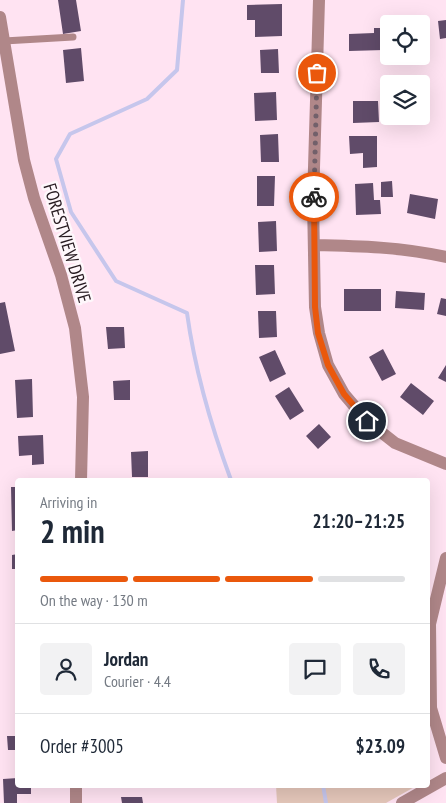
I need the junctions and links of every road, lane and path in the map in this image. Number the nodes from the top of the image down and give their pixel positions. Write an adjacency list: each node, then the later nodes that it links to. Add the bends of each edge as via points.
1 (319, 0): 6 (street)
2 (0, 17): 4 (street, FORESTVIEW DRIVE)
3 (73, 37): 4 (lane)
4 (4, 41): 5 (street, FORESTVIEW DRIVE)
5 (5, 90): 9 (street, FORESTVIEW DRIVE, via 34,198 61,275 75,328 83,397)
6 (314, 245): 7 (street, via 370,246); 8 (street, via 318,333 328,365 344,394 367,421 395,443)
7 (446, 257)
8 (446, 464)
9 (82, 478)
10 (446, 558): 11 (street, via 430,624 431,708)
11 (446, 758)
12 (446, 778): 13 (street)
13 (430, 787)
14 (76, 788): 16 (street)
15 (428, 788): 17 (street)
16 (76, 803)
17 (402, 803)

